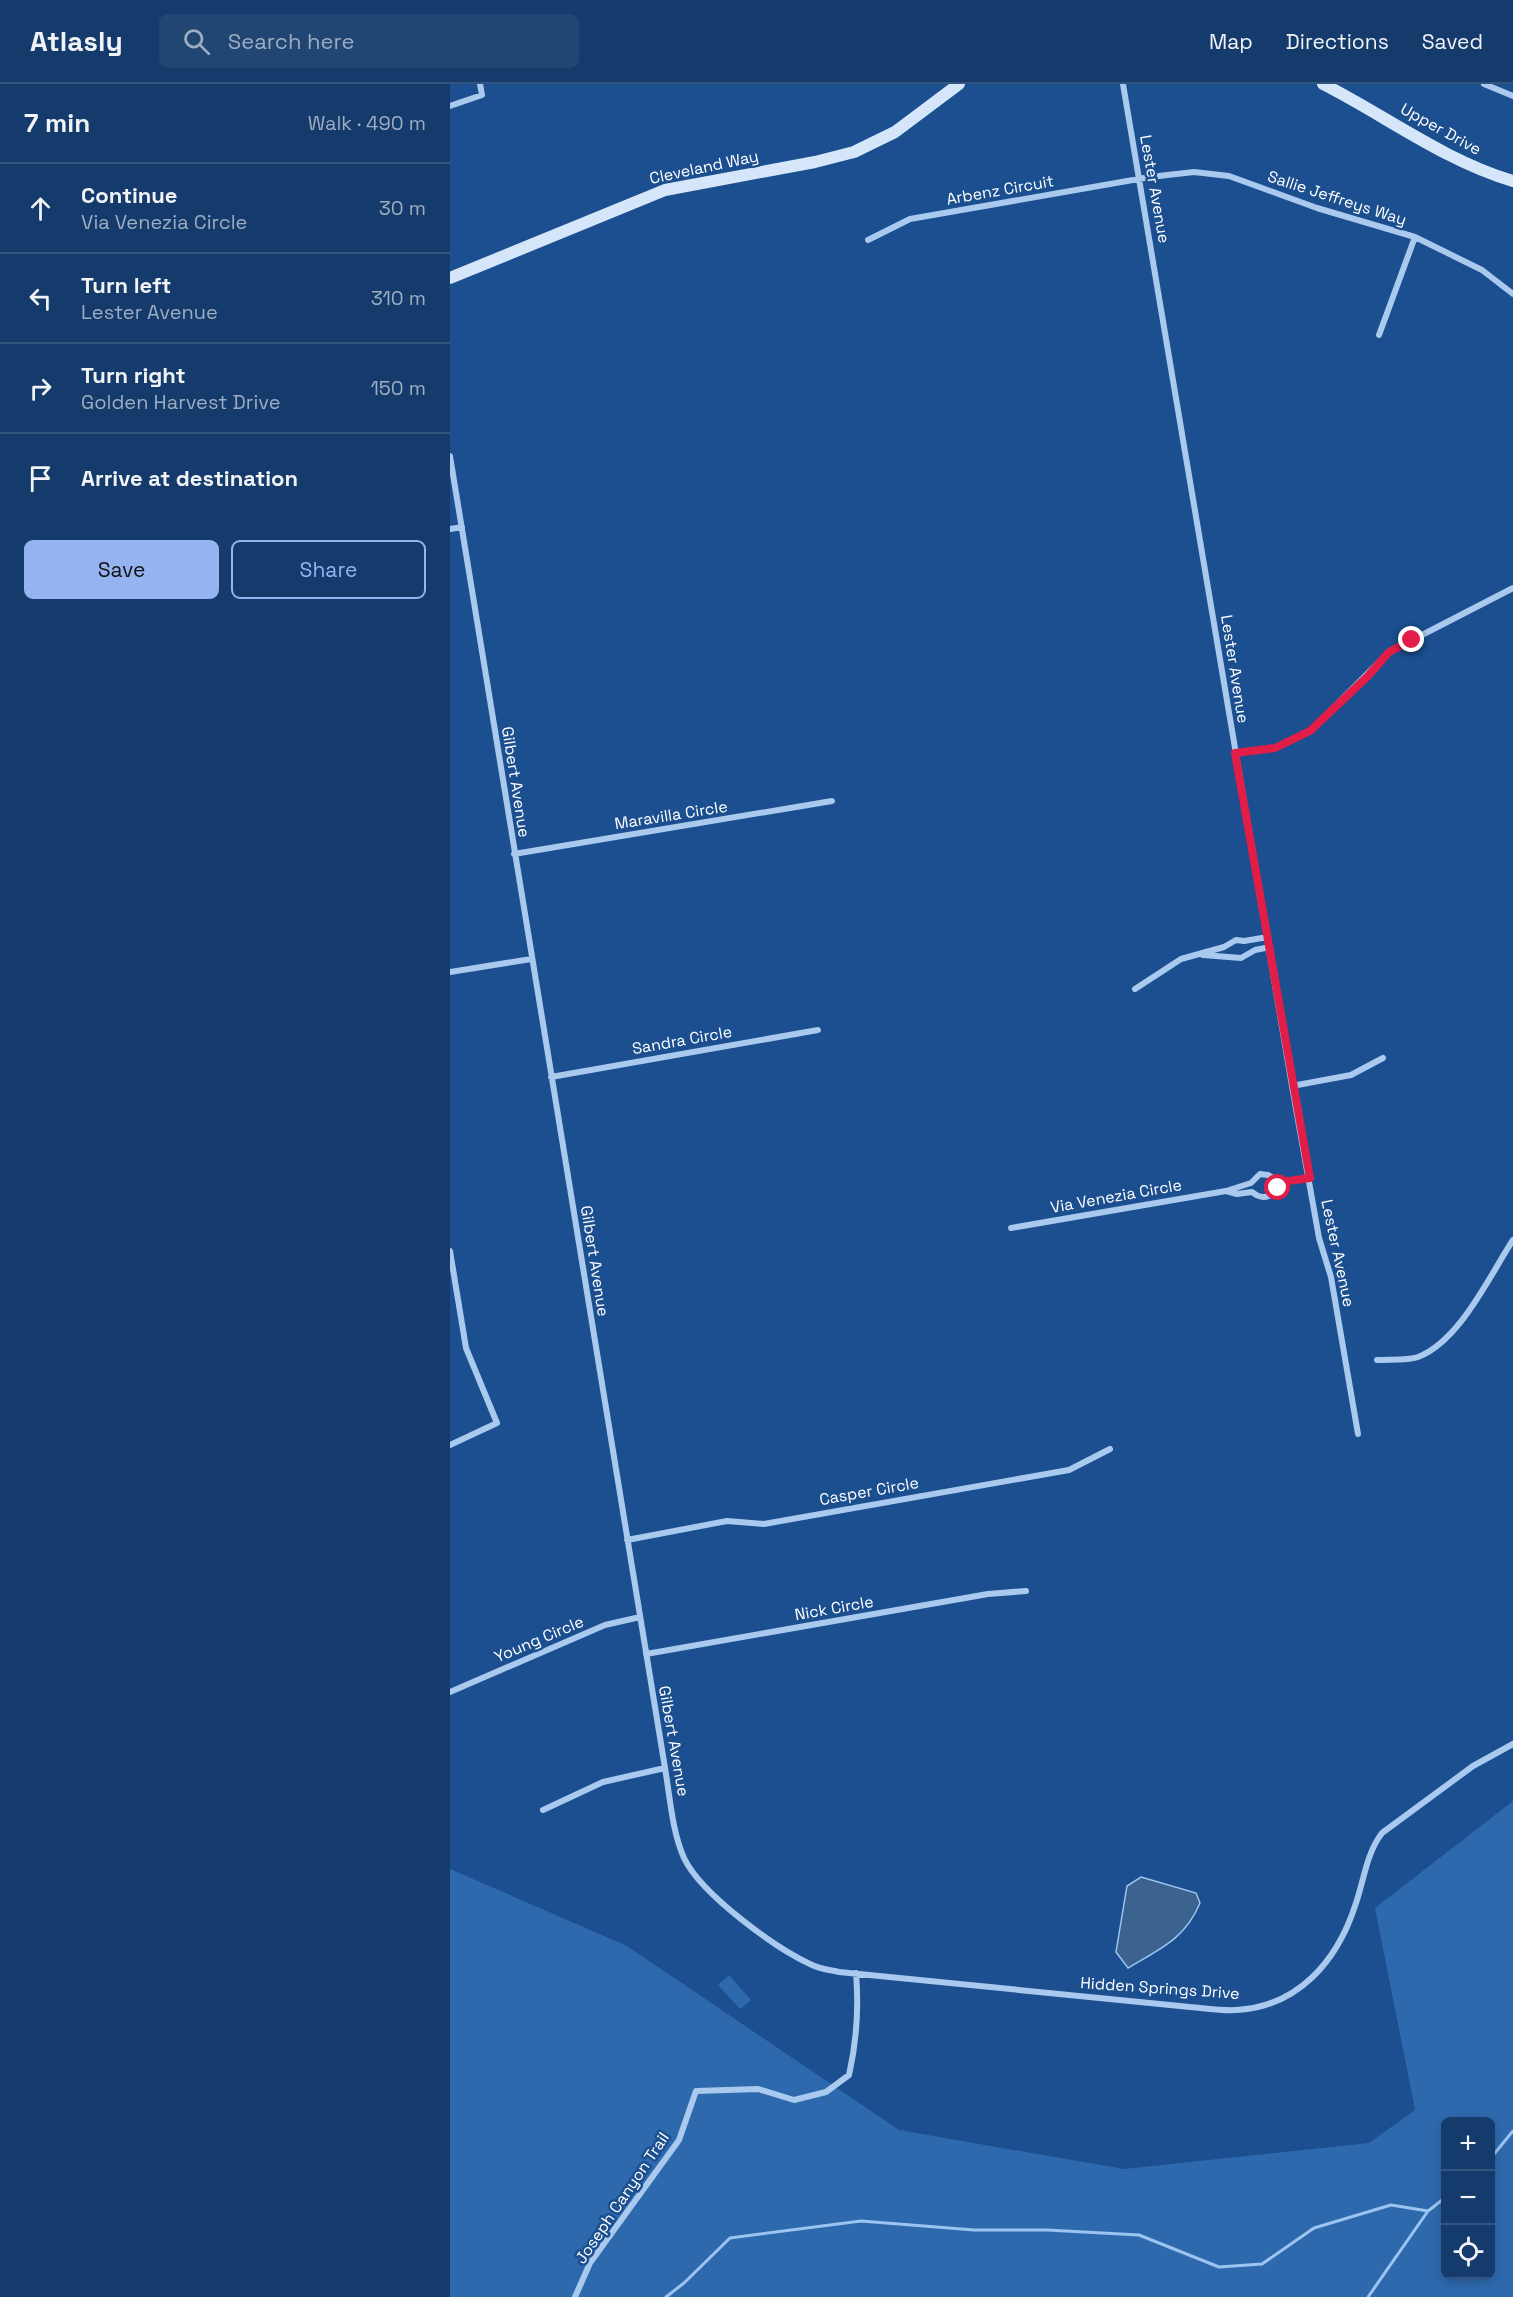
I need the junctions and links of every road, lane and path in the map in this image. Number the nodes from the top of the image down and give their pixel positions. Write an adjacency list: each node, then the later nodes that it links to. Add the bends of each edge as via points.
1 (480, 84): 7 (street, via 482,95)
2 (959, 84): 12 (street, Cleveland Way, via 895,132 854,152 665,190)
3 (1124, 84): 8 (street, Lester Avenue)
4 (1323, 84): 9 (street, Upper Drive, via 1440,150 1488,174)
5 (1484, 84): 6 (street)
6 (1513, 96)
7 (450, 106)
8 (1140, 178): 10 (street, Sallie Jeffreys Way, via 1179,172 1229,176); 11 (street, Arbenz Circuit, via 910,219); 19 (street, Lester Avenue)
9 (1513, 181)
10 (1415, 237): 13 (street, Sallie Jeffreys Way, via 1482,270); 14 (street)
11 (868, 240)
12 (450, 278)
13 (1513, 294)
14 (1379, 335)
15 (450, 456): 16 (street, Gilbert Avenue)
16 (462, 527): 17 (street); 21 (street, Gilbert Avenue)
17 (450, 529)
18 (1513, 588): 19 (street, via 1389,652 1310,731 1275,748)
19 (1235, 753): 22 (street, Lester Avenue)
20 (832, 801): 21 (street, Maravilla Circle)
21 (514, 854): 25 (street, Gilbert Avenue)
22 (1268, 937): 23 (street, Lester Avenue); 24 (street, via 1236,939)
23 (1270, 947): 24 (street, via 1241,958); 31 (street, Lester Avenue)
24 (1203, 954): 27 (street, via 1181,959)
25 (531, 959): 26 (street); 30 (street, Gilbert Avenue)
26 (450, 972)
27 (1135, 990)
28 (818, 1030): 30 (street, Sandra Circle)
29 (1383, 1058): 31 (street, via 1351,1075)
30 (551, 1077): 42 (street, Gilbert Avenue)
31 (1292, 1086): 32 (street, Lester Avenue)
32 (1310, 1178): 33 (street, Via Venezia Circle); 39 (street, Lester Avenue)
33 (1281, 1182): 34 (street, Via Venezia Circle, via 1260,1174 1251,1183); 34 (street, Via Venezia Circle, via 1266,1198 1252,1192)
34 (1226, 1191): 35 (street, Via Venezia Circle)
35 (1011, 1228)
36 (1513, 1240): 38 (street, via 1461,1322 1443,1341 1418,1357)
37 (450, 1251): 40 (street, via 466,1348 497,1423)
38 (1377, 1360)
39 (1358, 1434)
40 (450, 1445)
41 (1110, 1449): 42 (street, Casper Circle, via 1069,1470 764,1524 728,1521)
42 (627, 1540): 44 (street, Gilbert Avenue)
43 (1026, 1591): 45 (street, Nick Circle, via 976,1596)
44 (640, 1617): 45 (street, Gilbert Avenue); 46 (street, Young Circle, via 604,1625)
45 (646, 1654): 48 (street, Gilbert Avenue)
46 (450, 1692)
47 (1513, 1744): 50 (street, Hidden Springs Drive, via 1473,1766 1382,1833 1373,1845 1356,1904 1337,1950 1300,1988 1269,2003 1235,2010 1190,2007)
48 (665, 1768): 49 (street, via 603,1782); 50 (street, Gilbert Avenue, via 676,1833 697,1879 769,1941 793,1956 815,1967)
49 (543, 1810)
50 (856, 1973): 51 (street, Joseph Canyon Trail, via 858,2020 849,2075 825,2092 794,2100 758,2089 696,2091 679,2140 590,2263)
51 (575, 2297)

